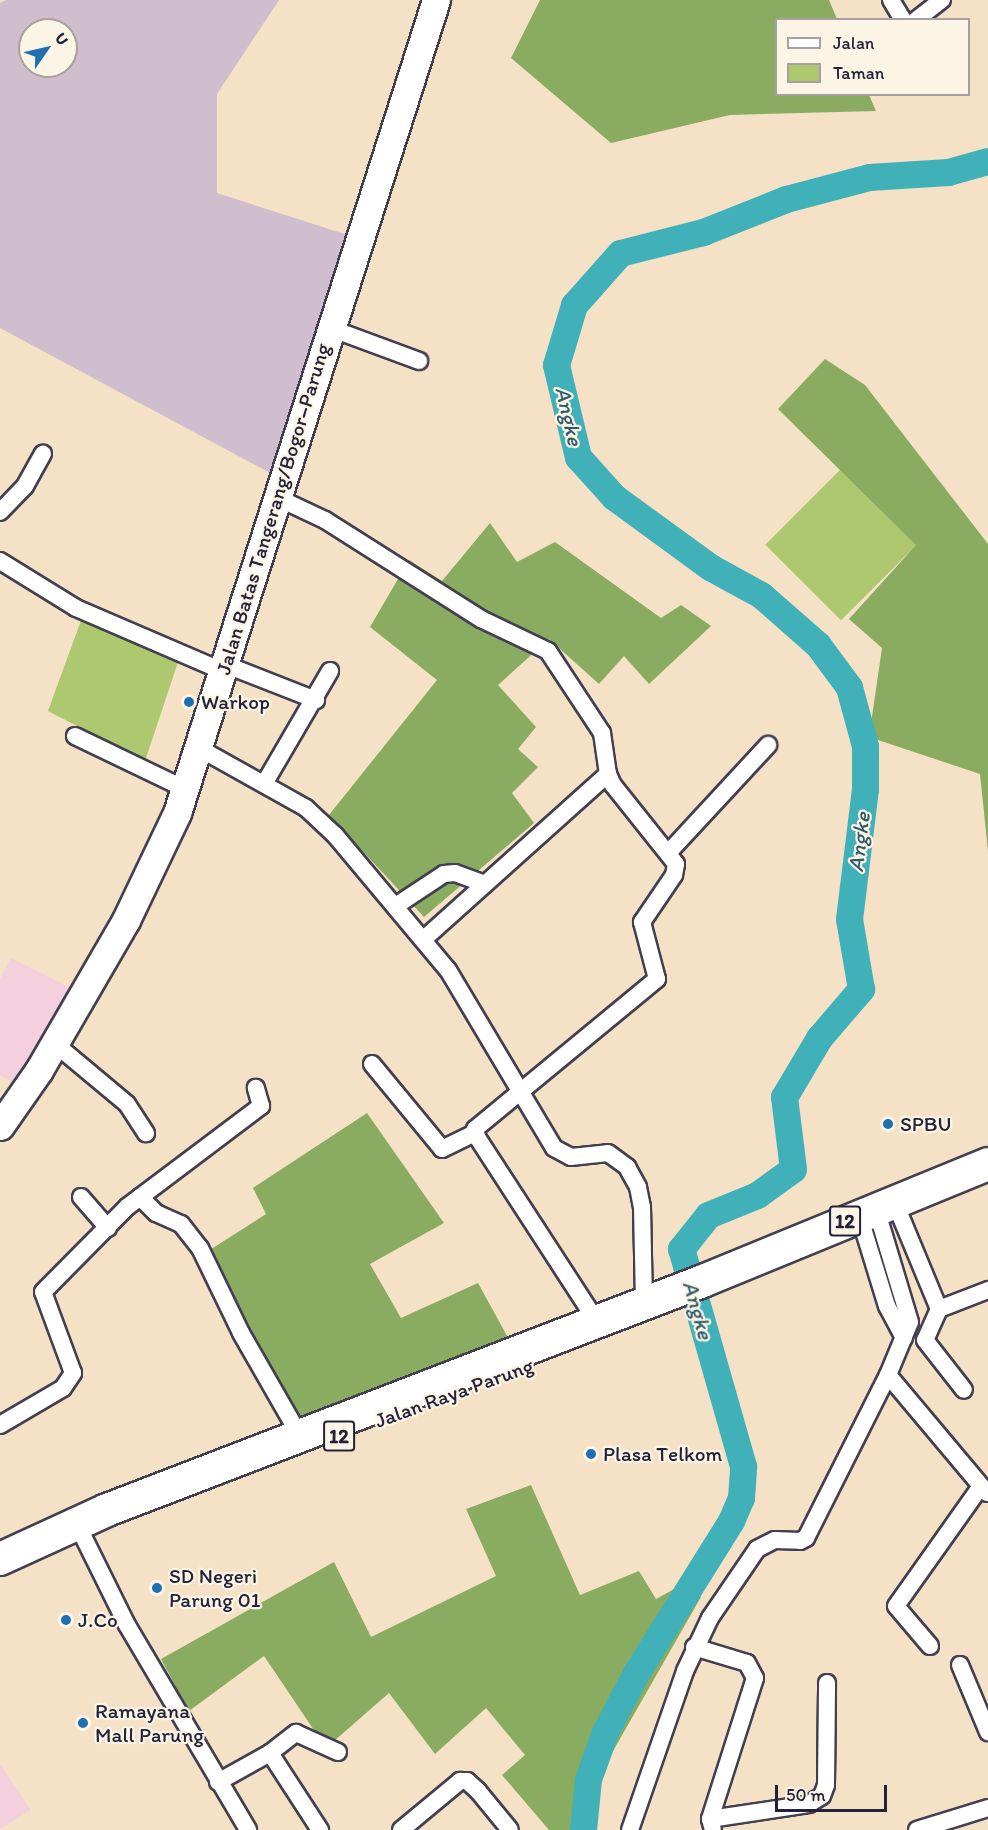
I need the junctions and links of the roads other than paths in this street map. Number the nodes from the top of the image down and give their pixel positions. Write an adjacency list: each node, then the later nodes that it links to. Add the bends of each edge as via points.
1 (436, 0): 6 (main road, Jalan Batas Tangerang/Bogor–Parung)
2 (891, 0): 4 (street)
3 (942, 0): 5 (street)
4 (902, 18)
5 (919, 18)
6 (330, 327): 7 (street); 9 (main road, Jalan Batas Tangerang/Bogor–Parung)
7 (419, 362)
8 (43, 454): 10 (street, via 25,486)
9 (276, 497): 12 (main road, Jalan Batas Tangerang/Bogor–Parung); 18 (street, via 325,520 471,613 548,651 602,733)
10 (0, 512)
11 (0, 561): 12 (street, via 76,608)
12 (223, 668): 14 (street); 17 (main road, Jalan Batas Tangerang/Bogor–Parung)
13 (330, 671): 14 (street)
14 (316, 700): 19 (street)
15 (75, 735): 20 (street)
16 (768, 745): 21 (street)
17 (197, 747): 19 (street); 20 (main road, Jalan Batas Tangerang/Bogor–Parung)
18 (608, 774): 21 (street); 22 (street)
19 (264, 784): 23 (street, via 319,818)
20 (185, 789): 25 (main road, Jalan Batas Tangerang/Bogor–Parung, via 162,849 126,920)
21 (669, 852): 28 (street, via 677,870 642,922 657,979)
22 (485, 884): 23 (street, via 455,873 444,874); 24 (street)
23 (397, 904): 24 (street)
24 (425, 939): 28 (street, via 467,998)
25 (54, 1044): 29 (main road, Jalan Batas Tangerang/Bogor–Parung); 30 (street, via 127,1104)
26 (372, 1064): 31 (street, via 442,1149)
27 (256, 1088): 35 (street, via 261,1106)
28 (523, 1092): 31 (street, via 481,1121); 40 (street, via 535,1119 559,1152 571,1157 608,1153 633,1177 642,1207)
29 (0, 1126)
30 (146, 1133)
31 (475, 1133): 42 (street)
32 (988, 1164): 36 (highway, 12)
33 (988, 1180): 36 (highway, 12)
34 (81, 1197): 37 (street)
35 (140, 1197): 37 (street); 46 (street, via 156,1214 181,1224 200,1248 241,1333)
36 (876, 1219): 39 (highway, 12); 41 (street); 43 (street, via 910,1322)
37 (108, 1228): 45 (street, via 43,1292 72,1367 69,1382)
38 (988, 1290): 41 (street)
39 (692, 1293): 40 (highway, Jalan Raya Parung / 12); 48 (highway, Jalan Raya Parung / 12, via 320,1443)
40 (644, 1302): 42 (highway, Jalan Raya Parung / 12)
41 (939, 1309): 44 (street, via 925,1340)
42 (596, 1320): 46 (highway, Jalan Raya Parung / 12)
43 (888, 1375): 47 (street); 52 (street, via 806,1538 775,1540 757,1548)
44 (964, 1390)
45 (0, 1425)
46 (300, 1436): 48 (highway, Jalan Raya Parung / 12)
47 (985, 1490): 51 (street, via 896,1606)
48 (81, 1532): 49 (highway, Jalan Raya Parung / 12); 50 (highway, Jalan Raya Parung / 12); 58 (street, via 127,1625)
49 (0, 1559)
50 (0, 1575)
51 (930, 1646)
52 (694, 1647): 60 (street, via 747,1664 755,1678); 65 (street)
53 (960, 1665): 55 (street)
54 (827, 1683): 60 (street, via 826,1785 822,1796 809,1804)
55 (988, 1732)
56 (338, 1752): 57 (street, via 296,1733)
57 (270, 1753): 58 (street); 63 (street)
58 (218, 1782): 62 (street)
59 (988, 1808): 66 (street)
60 (711, 1824)
61 (403, 1829): 64 (street, via 460,1781 467,1781)
62 (248, 1830)
63 (320, 1830)
64 (510, 1830)
65 (630, 1830)
66 (917, 1830)

